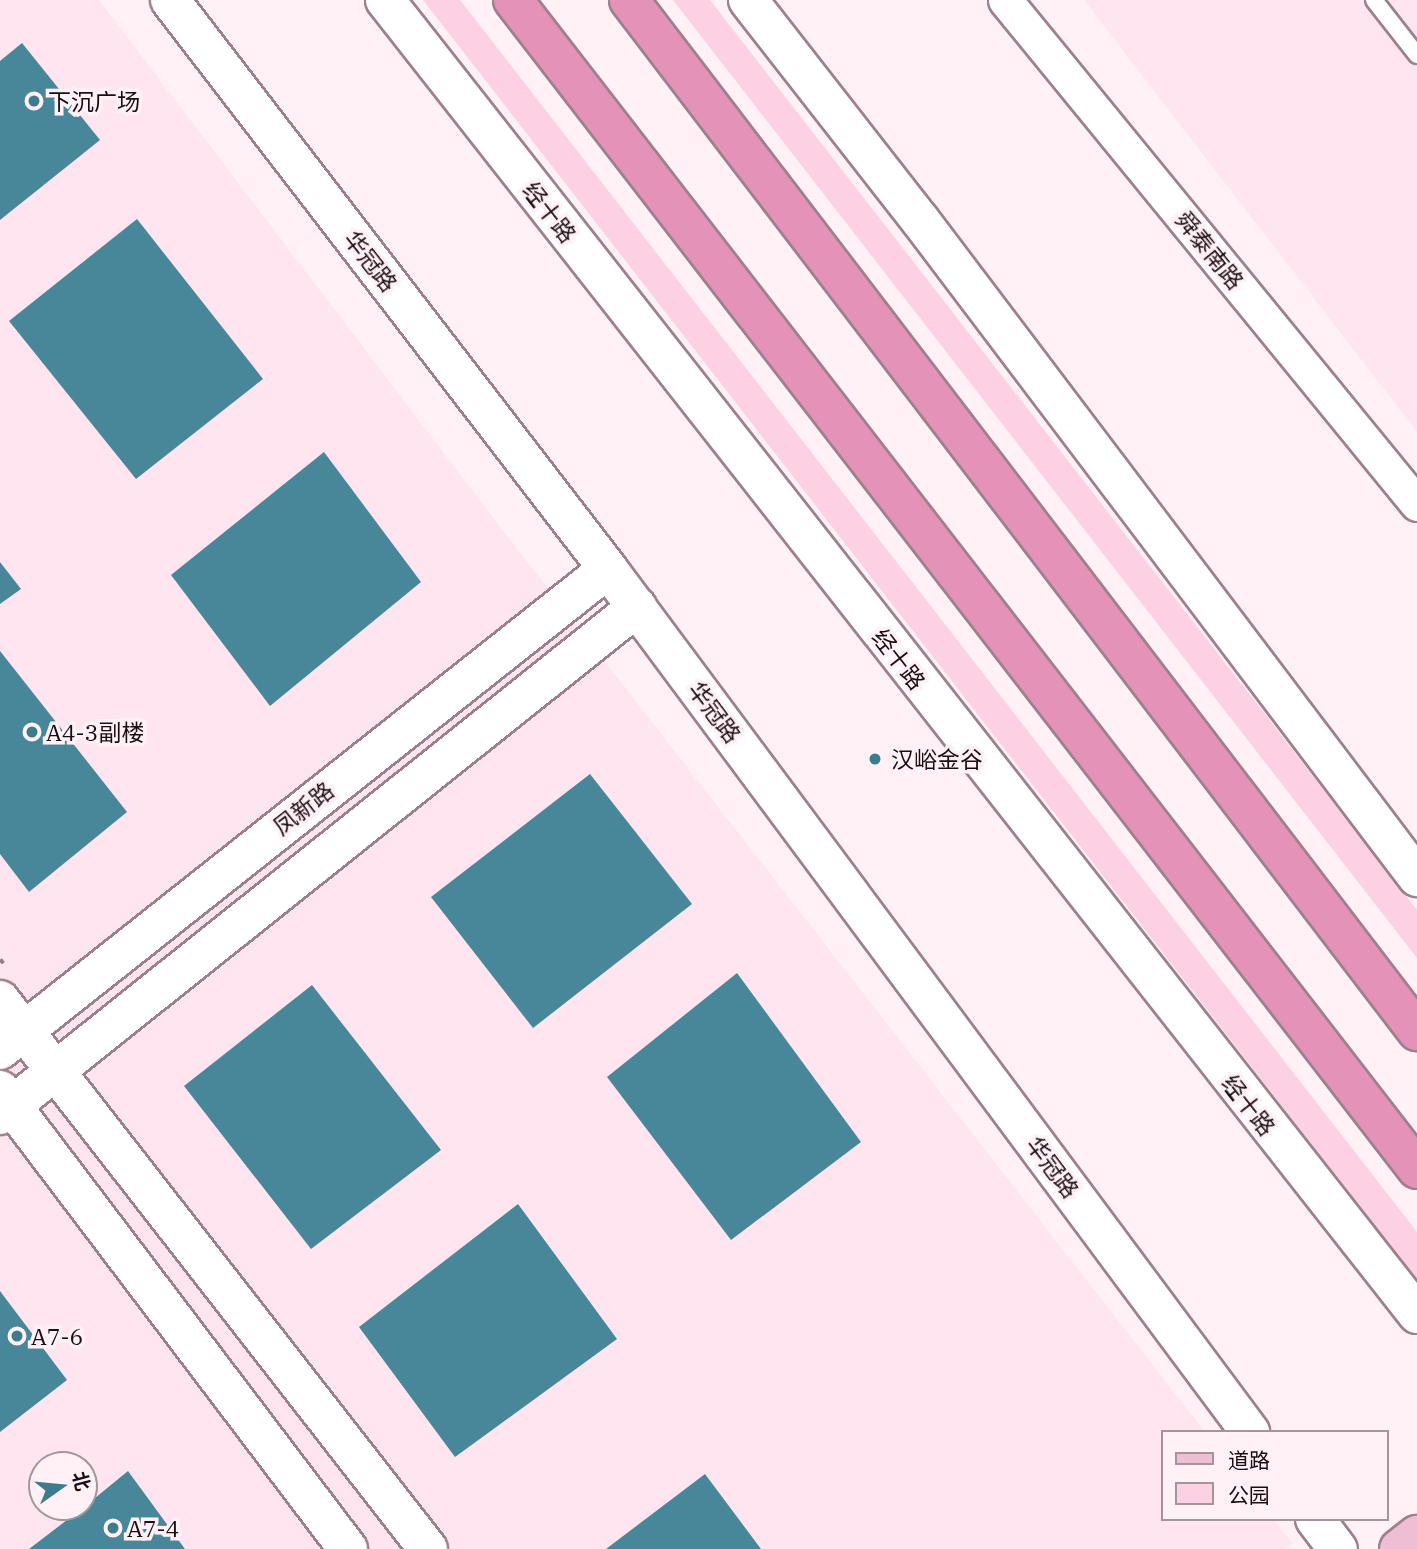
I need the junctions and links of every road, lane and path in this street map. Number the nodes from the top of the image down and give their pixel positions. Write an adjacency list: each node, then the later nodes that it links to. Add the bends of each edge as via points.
1 (170, 0): 10 (street, 华冠路)
2 (385, 0): 19 (street, 经十路)
3 (513, 0): 18 (highway)
4 (629, 0): 14 (highway)
5 (748, 0): 12 (street)
6 (1005, 0): 9 (street, 舜泰南路)
7 (1374, 0): 8 (lane)
8 (1417, 55)
9 (1416, 501)
10 (608, 569): 11 (street, 华冠路); 15 (street, 凤新路)
11 (637, 607): 16 (street); 20 (street, 华冠路)
12 (1417, 877)
13 (0, 1000): 15 (street)
14 (1417, 1031)
15 (11, 1040): 16 (street)
16 (54, 1074): 17 (street); 24 (street)
17 (4, 1104): 23 (street)
18 (1417, 1169)
19 (1417, 1314)
20 (1249, 1430)
21 (1317, 1521): 25 (street)
22 (1417, 1535): 26 (main road)
23 (348, 1549)
24 (428, 1549)
25 (1338, 1549)
26 (1399, 1549)

